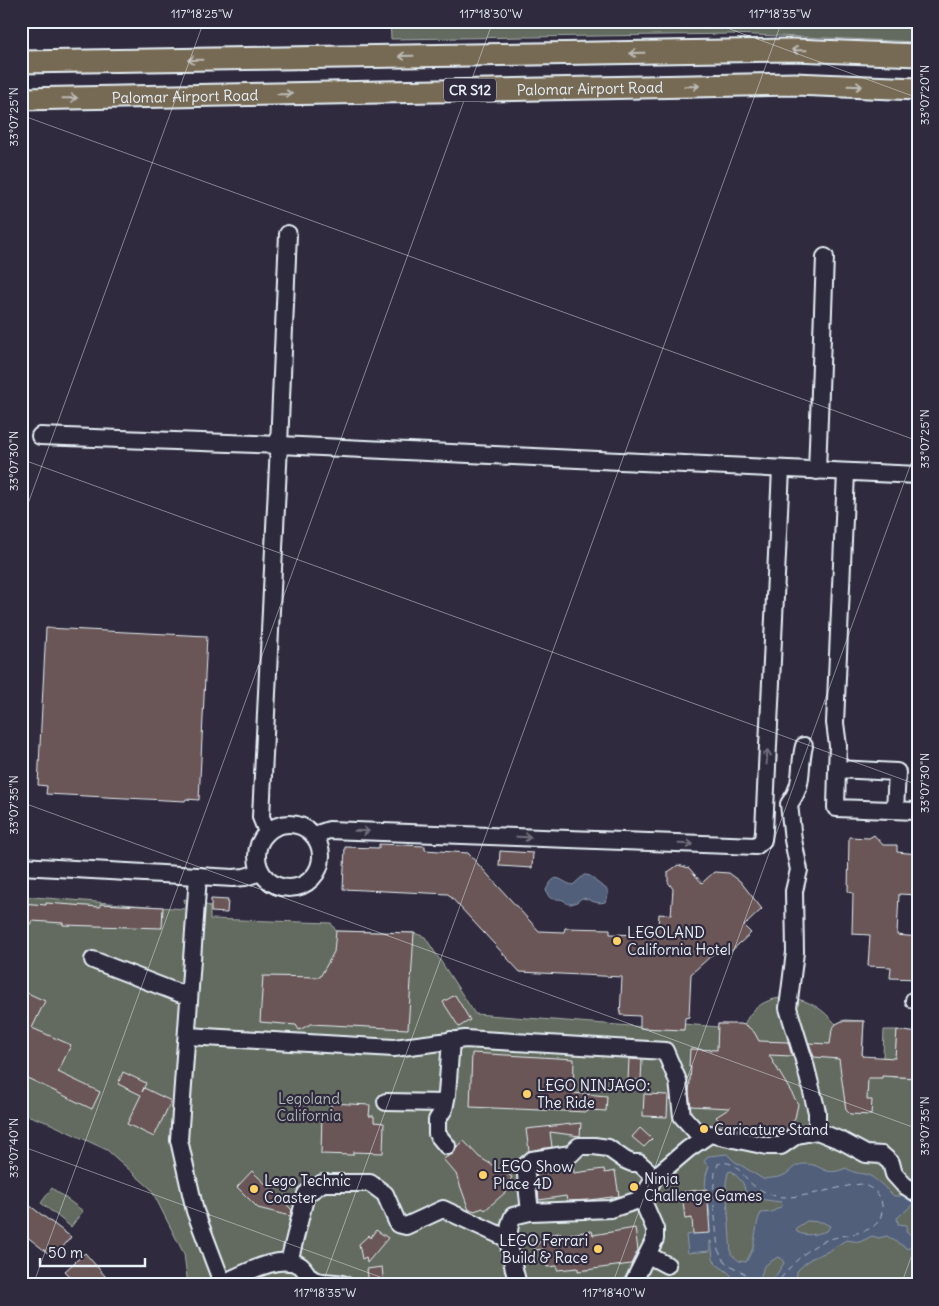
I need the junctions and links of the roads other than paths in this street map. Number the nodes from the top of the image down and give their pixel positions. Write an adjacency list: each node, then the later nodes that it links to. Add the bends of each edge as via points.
1 (918, 56): 2 (main road, one-way to 2, via 794,50)
2 (21, 62)
3 (918, 89): 4 (main road, Palomar Airport Road / CR S12, one-way to 3, via 794,84)
4 (21, 99)
5 (288, 234): 8 (street)
6 (825, 257): 10 (street)
7 (40, 436): 8 (street)
8 (279, 445): 9 (street); 17 (street, via 261,817)
9 (781, 469): 10 (street); 18 (street, one-way to 9, via 329,830 756,846 763,840 764,831)
10 (817, 471): 11 (street)
11 (846, 473): 12 (street); 14 (street, via 836,689)
12 (918, 475)
13 (804, 746): 28 (street, via 800,782 789,804 799,870 794,891 795,952 788,1008 817,1112)
14 (837, 769): 15 (street, via 836,808); 15 (street, via 897,772)
15 (895, 810): 16 (street)
16 (917, 811)
17 (267, 832): 18 (street, via 291,824 306,829); 20 (street, via 257,851)
18 (314, 836): 20 (street, via 319,844 321,862 318,871 305,884 285,888 271,883)
19 (21, 866): 21 (street)
20 (261, 872): 21 (street, via 232,878)
21 (198, 876): 23 (street)
22 (93, 960): 23 (street)
23 (189, 997): 24 (street)
24 (186, 1036): 25 (street, via 394,1048); 39 (street, via 179,1140 195,1211)
25 (450, 1040): 27 (street); 29 (street, via 665,1051 678,1081 682,1116)
26 (386, 1102): 27 (street)
27 (445, 1103): 30 (street, via 437,1120 437,1134)
28 (817, 1130): 29 (street, via 797,1135 781,1146 710,1134); 32 (street, via 866,1154 882,1155 891,1163 894,1174)
29 (702, 1138): 31 (street)
30 (447, 1146)
31 (655, 1177): 33 (street); 34 (street, via 639,1163 632,1163 608,1148 579,1146 572,1154 532,1160 525,1166)
32 (911, 1189)
33 (642, 1199): 34 (street, via 611,1209); 36 (street, via 655,1229 655,1239)
34 (530, 1212): 35 (street, via 513,1216 508,1225)
35 (508, 1239): 37 (street, via 443,1209 406,1226 398,1224 385,1194 370,1183 323,1183 306,1194); 41 (street)
36 (648, 1255): 38 (street); 42 (street)
37 (288, 1262): 39 (street, via 274,1262); 40 (street, via 300,1266 311,1279)
38 (667, 1265)
39 (223, 1284)
40 (345, 1285)
41 (518, 1285)
42 (632, 1285)

